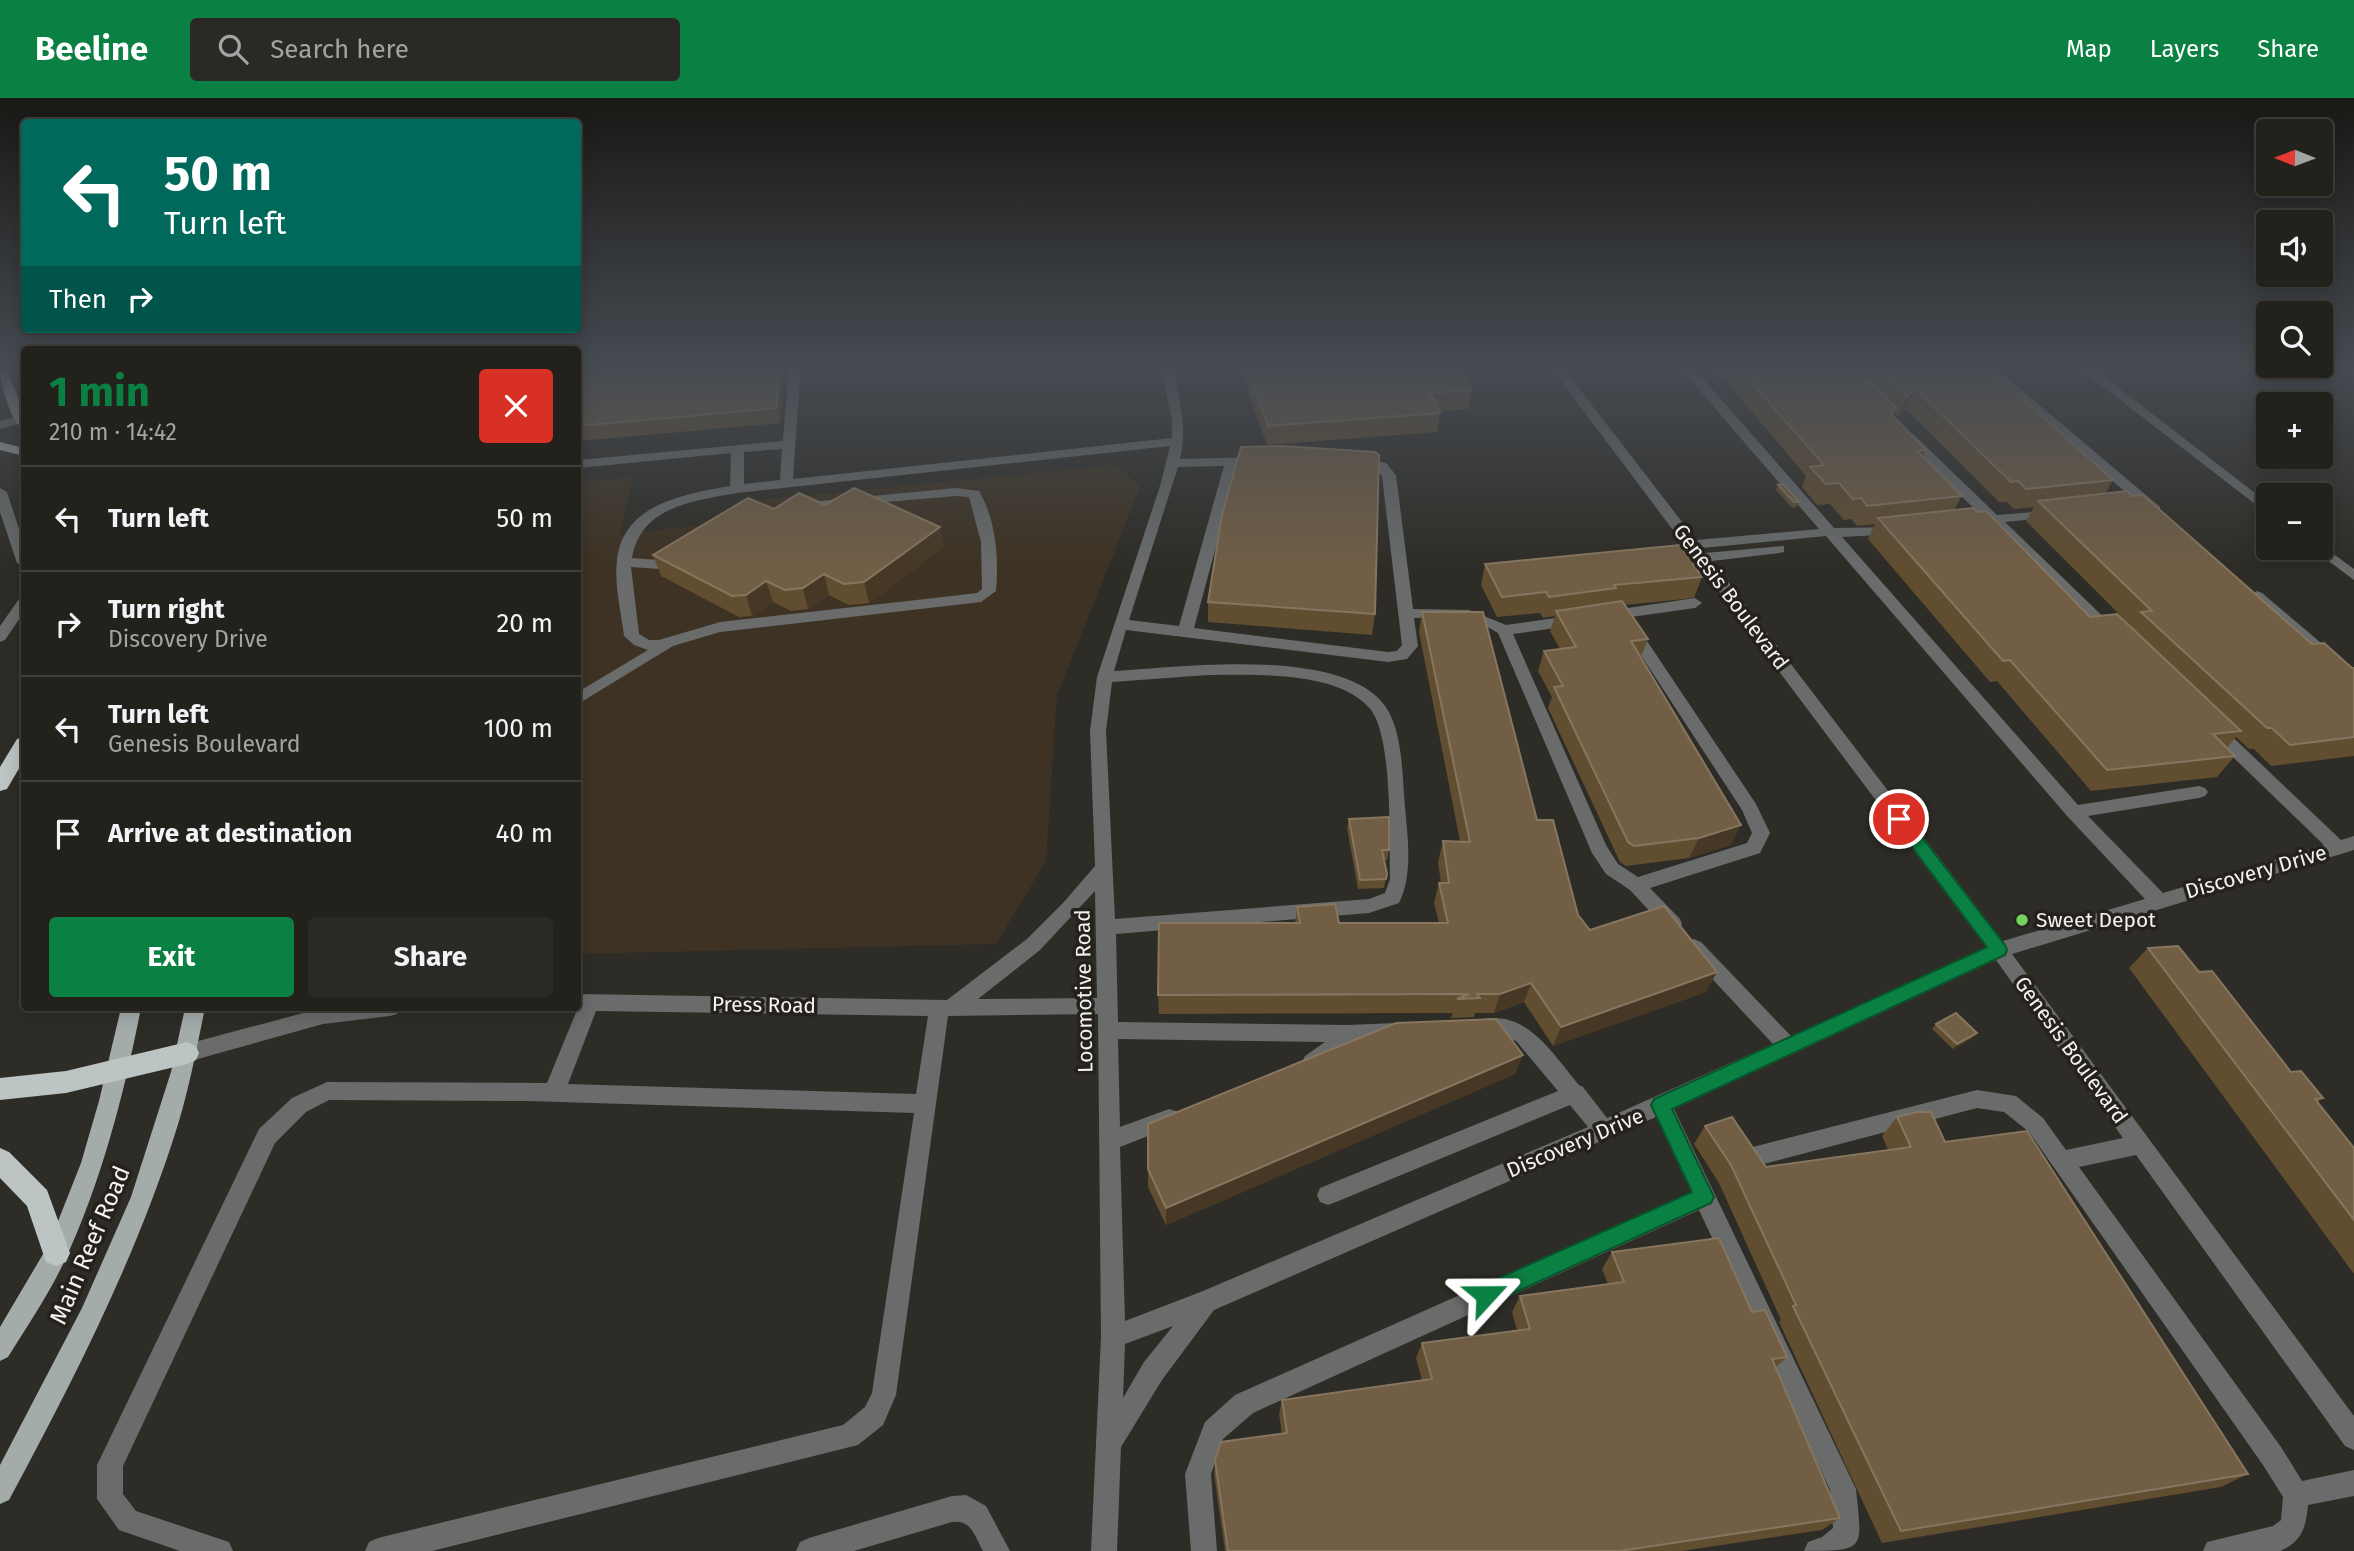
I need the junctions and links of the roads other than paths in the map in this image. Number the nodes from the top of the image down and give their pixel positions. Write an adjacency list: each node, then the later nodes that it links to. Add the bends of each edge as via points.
1 (791, 433): 9 (street)
2 (1178, 433): 8 (street, Locomotive Road)
3 (1606, 433): 30 (street, Genesis Boulevard)
4 (1743, 433): 28 (street)
5 (1903, 433): 24 (street)
6 (2060, 433): 25 (street, via 2139,503)
7 (2168, 433): 21 (street)
8 (1178, 441): 16 (street, Locomotive Road); 18 (street)
9 (790, 444): 11 (street); 18 (street)
10 (0, 446): 12 (main road)
11 (738, 449): 17 (street); 19 (street)
12 (21, 451)
13 (1340, 458): 38 (street, via 1381,466 1390,475)
14 (1273, 460): 15 (street)
15 (1233, 462): 16 (street); 42 (street)
16 (1173, 463): 40 (street, Locomotive Road)
17 (581, 464)
18 (786, 483): 19 (street)
19 (737, 489): 33 (street, via 684,499 643,519 625,549)
20 (0, 492): 31 (street)
21 (2256, 501)
22 (778, 509): 45 (street, via 974,494 992,572 989,592 943,602 720,627)
23 (2063, 512): 24 (street)
24 (1994, 519): 26 (street); 44 (street)
25 (2167, 520)
26 (1967, 522)
27 (1914, 528): 28 (street)
28 (1833, 537): 30 (street); 53 (street)
29 (692, 546): 33 (street, via 660,565)
30 (1696, 552): 59 (street, Genesis Boulevard)
31 (21, 554)
32 (2333, 560): 34 (street)
33 (624, 562): 45 (street, via 632,636 642,644)
34 (2354, 576)
35 (2250, 591): 47 (street)
36 (1695, 603): 39 (street)
37 (21, 606): 43 (street)
38 (1406, 614): 41 (street, via 1467,613 1489,619); 42 (street, via 1410,646 1402,655 1388,657)
39 (1608, 615): 41 (street); 56 (street, via 1750,808 1761,833 1754,848)
40 (1120, 624): 42 (street); 46 (street, Locomotive Road)
41 (1504, 630): 56 (street, via 1598,848 1612,869)
42 (1185, 632)
43 (0, 637)
44 (2125, 645)
45 (665, 646): 48 (street)
46 (1105, 677): 55 (street, Locomotive Road, via 1098,731); 58 (street, via 1261,670 1306,673 1349,685 1377,706 1393,751 1399,879 1392,898 1369,906)
47 (2354, 679)
48 (581, 697)
49 (2206, 722): 54 (street)
50 (21, 749): 51 (highway)
51 (0, 784)
52 (2199, 792): 53 (street)
53 (2074, 812): 57 (street)
54 (2346, 846): 57 (street, Discovery Drive)
55 (1104, 867): 58 (street, Locomotive Road); 62 (street, via 1030,950)
56 (1636, 885): 70 (street)
57 (2158, 900): 59 (street, Discovery Drive)
58 (1106, 927): 61 (street, Locomotive Road)
59 (1998, 950): 70 (street, Discovery Drive); 82 (street, Genesis Boulevard)
60 (584, 1002): 62 (street, Press Road); 75 (street)
61 (1108, 1006): 62 (street, Press Road); 67 (street, Locomotive Road)
62 (944, 1008): 77 (street)
63 (130, 1011): 72 (main road, Main Reef Road)
64 (194, 1011): 71 (main road, Main Reef Road)
65 (365, 1011): 71 (street, via 323,1016)
66 (1457, 1029): 76 (street, via 1499,1027 1524,1034)
67 (1108, 1030): 69 (street); 81 (street, Locomotive Road)
68 (1416, 1031): 69 (street)
69 (1347, 1034): 73 (street)
70 (1788, 1046): 78 (street, Discovery Drive)
71 (187, 1053): 72 (highway); 95 (main road, Main Reef Road, via 165,1136 107,1284)
72 (119, 1068): 74 (highway, via 66,1082); 88 (main road, Main Reef Road)
73 (1298, 1070)
74 (0, 1089)
75 (554, 1092): 77 (street); 97 (street, via 327,1091 299,1105 267,1136 110,1465 110,1499 128,1521)
76 (1576, 1093): 80 (street); 86 (street)
77 (927, 1104): 98 (street, via 884,1395 874,1416 849,1436)
78 (1661, 1105): 80 (street, Discovery Drive); 87 (street)
79 (1185, 1112): 81 (street)
80 (1604, 1130): 89 (street, Discovery Drive)
81 (1110, 1141): 90 (street, Locomotive Road)
82 (2140, 1144): 85 (street); 92 (street, Genesis Boulevard)
83 (1749, 1158): 85 (street, via 1977,1099 2010,1103 2036,1125)
84 (0, 1160): 88 (highway, via 38,1199)
85 (2062, 1161): 96 (street)
86 (1328, 1195)
87 (1704, 1197): 102 (street, via 1244,1404 1214,1430 1198,1474); 103 (street, via 1843,1489 1847,1534 1828,1549)
88 (56, 1253): 91 (main road, Main Reef Road)
89 (1206, 1302): 90 (street, Discovery Drive); 93 (street, via 1153,1371)
90 (1113, 1337): 93 (street, Locomotive Road)
91 (0, 1349)
92 (2354, 1437)
93 (1109, 1445): 101 (street, Locomotive Road)
94 (2354, 1483): 96 (street)
95 (0, 1491)
96 (2295, 1495): 104 (street, via 2293,1526 2280,1538)
97 (220, 1551)
98 (378, 1551)
99 (809, 1551): 100 (street, via 966,1508 977,1515)
100 (997, 1551)
101 (1104, 1551)
102 (1205, 1551)
103 (1817, 1551)
104 (2216, 1551)

